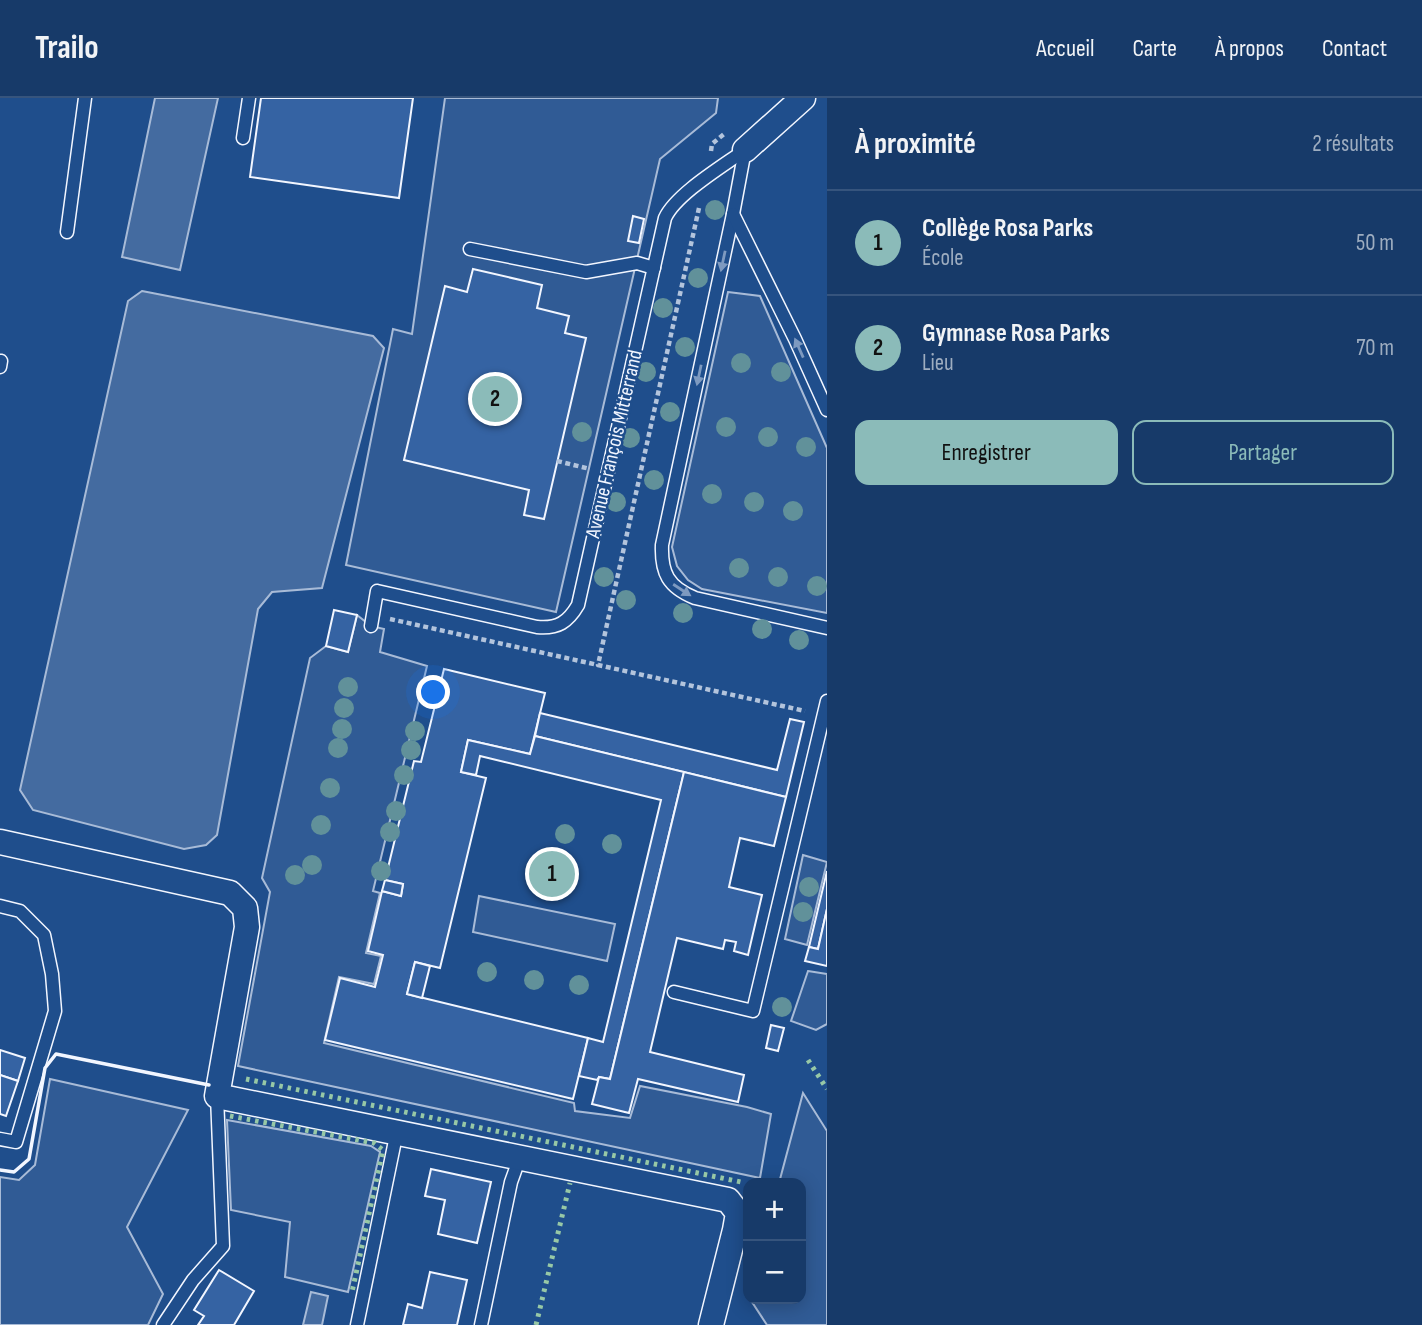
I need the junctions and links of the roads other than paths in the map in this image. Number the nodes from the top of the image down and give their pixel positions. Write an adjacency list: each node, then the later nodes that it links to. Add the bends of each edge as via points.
1 (85, 98): 7 (lane)
2 (249, 98): 4 (lane)
3 (803, 98): 5 (street, Avenue François Mitterrand)
4 (243, 138)
5 (744, 150): 6 (lane); 9 (lane, Avenue François Mitterrand, via 670,209)
6 (733, 214): 10 (lane, one-way to 6); 12 (lane, one-way to 12, via 662,545 662,564 668,579 695,598)
7 (67, 232)
8 (470, 249): 9 (lane, via 586,272 637,264)
9 (654, 268): 11 (lane, Avenue François Mitterrand, via 578,605 570,618 561,625 537,627 377,591)
10 (827, 410)
11 (371, 626)
12 (827, 628)
13 (827, 701): 16 (lane, via 752,1011)
14 (0, 842): 17 (street, via 230,893 245,908 247,927)
15 (0, 906): 19 (lane, via 20,911 44,935 55,1012 16,1142)
16 (674, 992)
17 (217, 1096): 18 (street); 21 (lane, via 223,1246)
18 (397, 1131): 20 (street); 22 (lane)
19 (0, 1139)
20 (520, 1157): 23 (lane); 24 (street, via 728,1200 738,1213 736,1230)
21 (163, 1325)
22 (357, 1325)
23 (481, 1325)
24 (711, 1325)

